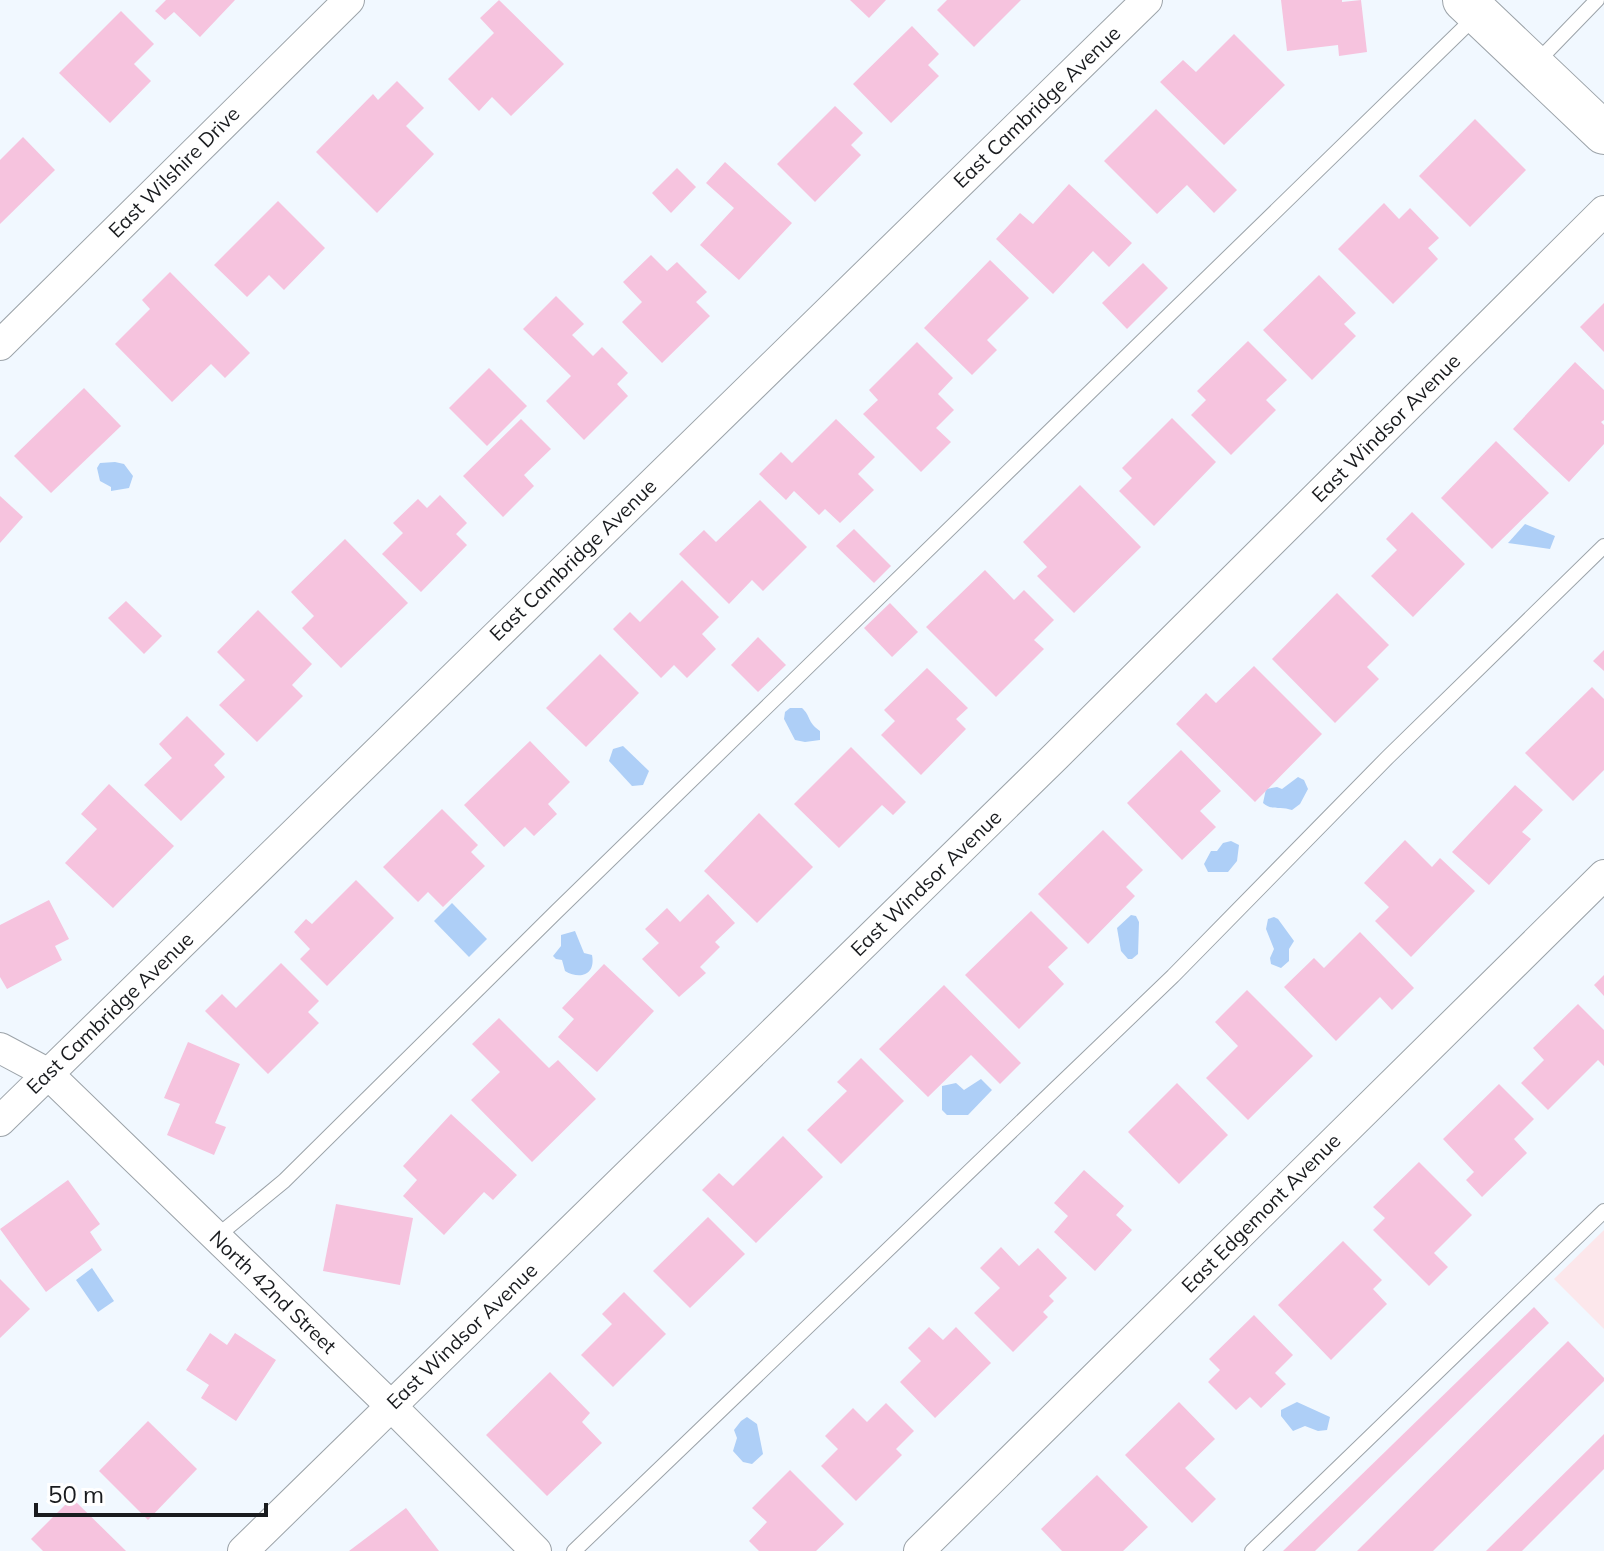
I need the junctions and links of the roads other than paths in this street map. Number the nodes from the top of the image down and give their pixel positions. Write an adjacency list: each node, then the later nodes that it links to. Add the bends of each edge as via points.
1 (349, 0): 8 (street, East Wilshire Drive)
2 (1147, 0): 12 (street, East Cambridge Avenue)
3 (1597, 0): 5 (lane)
4 (1472, 7): 5 (main road); 15 (lane, via 284,1181)
5 (1534, 65): 6 (main road)
6 (1604, 133)
7 (1604, 211): 16 (street, East Windsor Avenue, via 1068,745)
8 (0, 345)
9 (1604, 546): 19 (lane, via 1173,976)
10 (1604, 875): 20 (street, East Edgemont Avenue)
11 (0, 1048): 12 (street, North 42nd Street)
12 (47, 1073): 13 (street, East Cambridge Avenue); 15 (street, North 42nd Street)
13 (0, 1121)
14 (1604, 1211): 21 (lane)
15 (216, 1237): 16 (street, North 42nd Street)
16 (391, 1406): 17 (street, East Windsor Avenue); 18 (street, North 42nd Street)
17 (243, 1551)
18 (536, 1551)
19 (574, 1551)
20 (919, 1551)
21 (1252, 1551)

